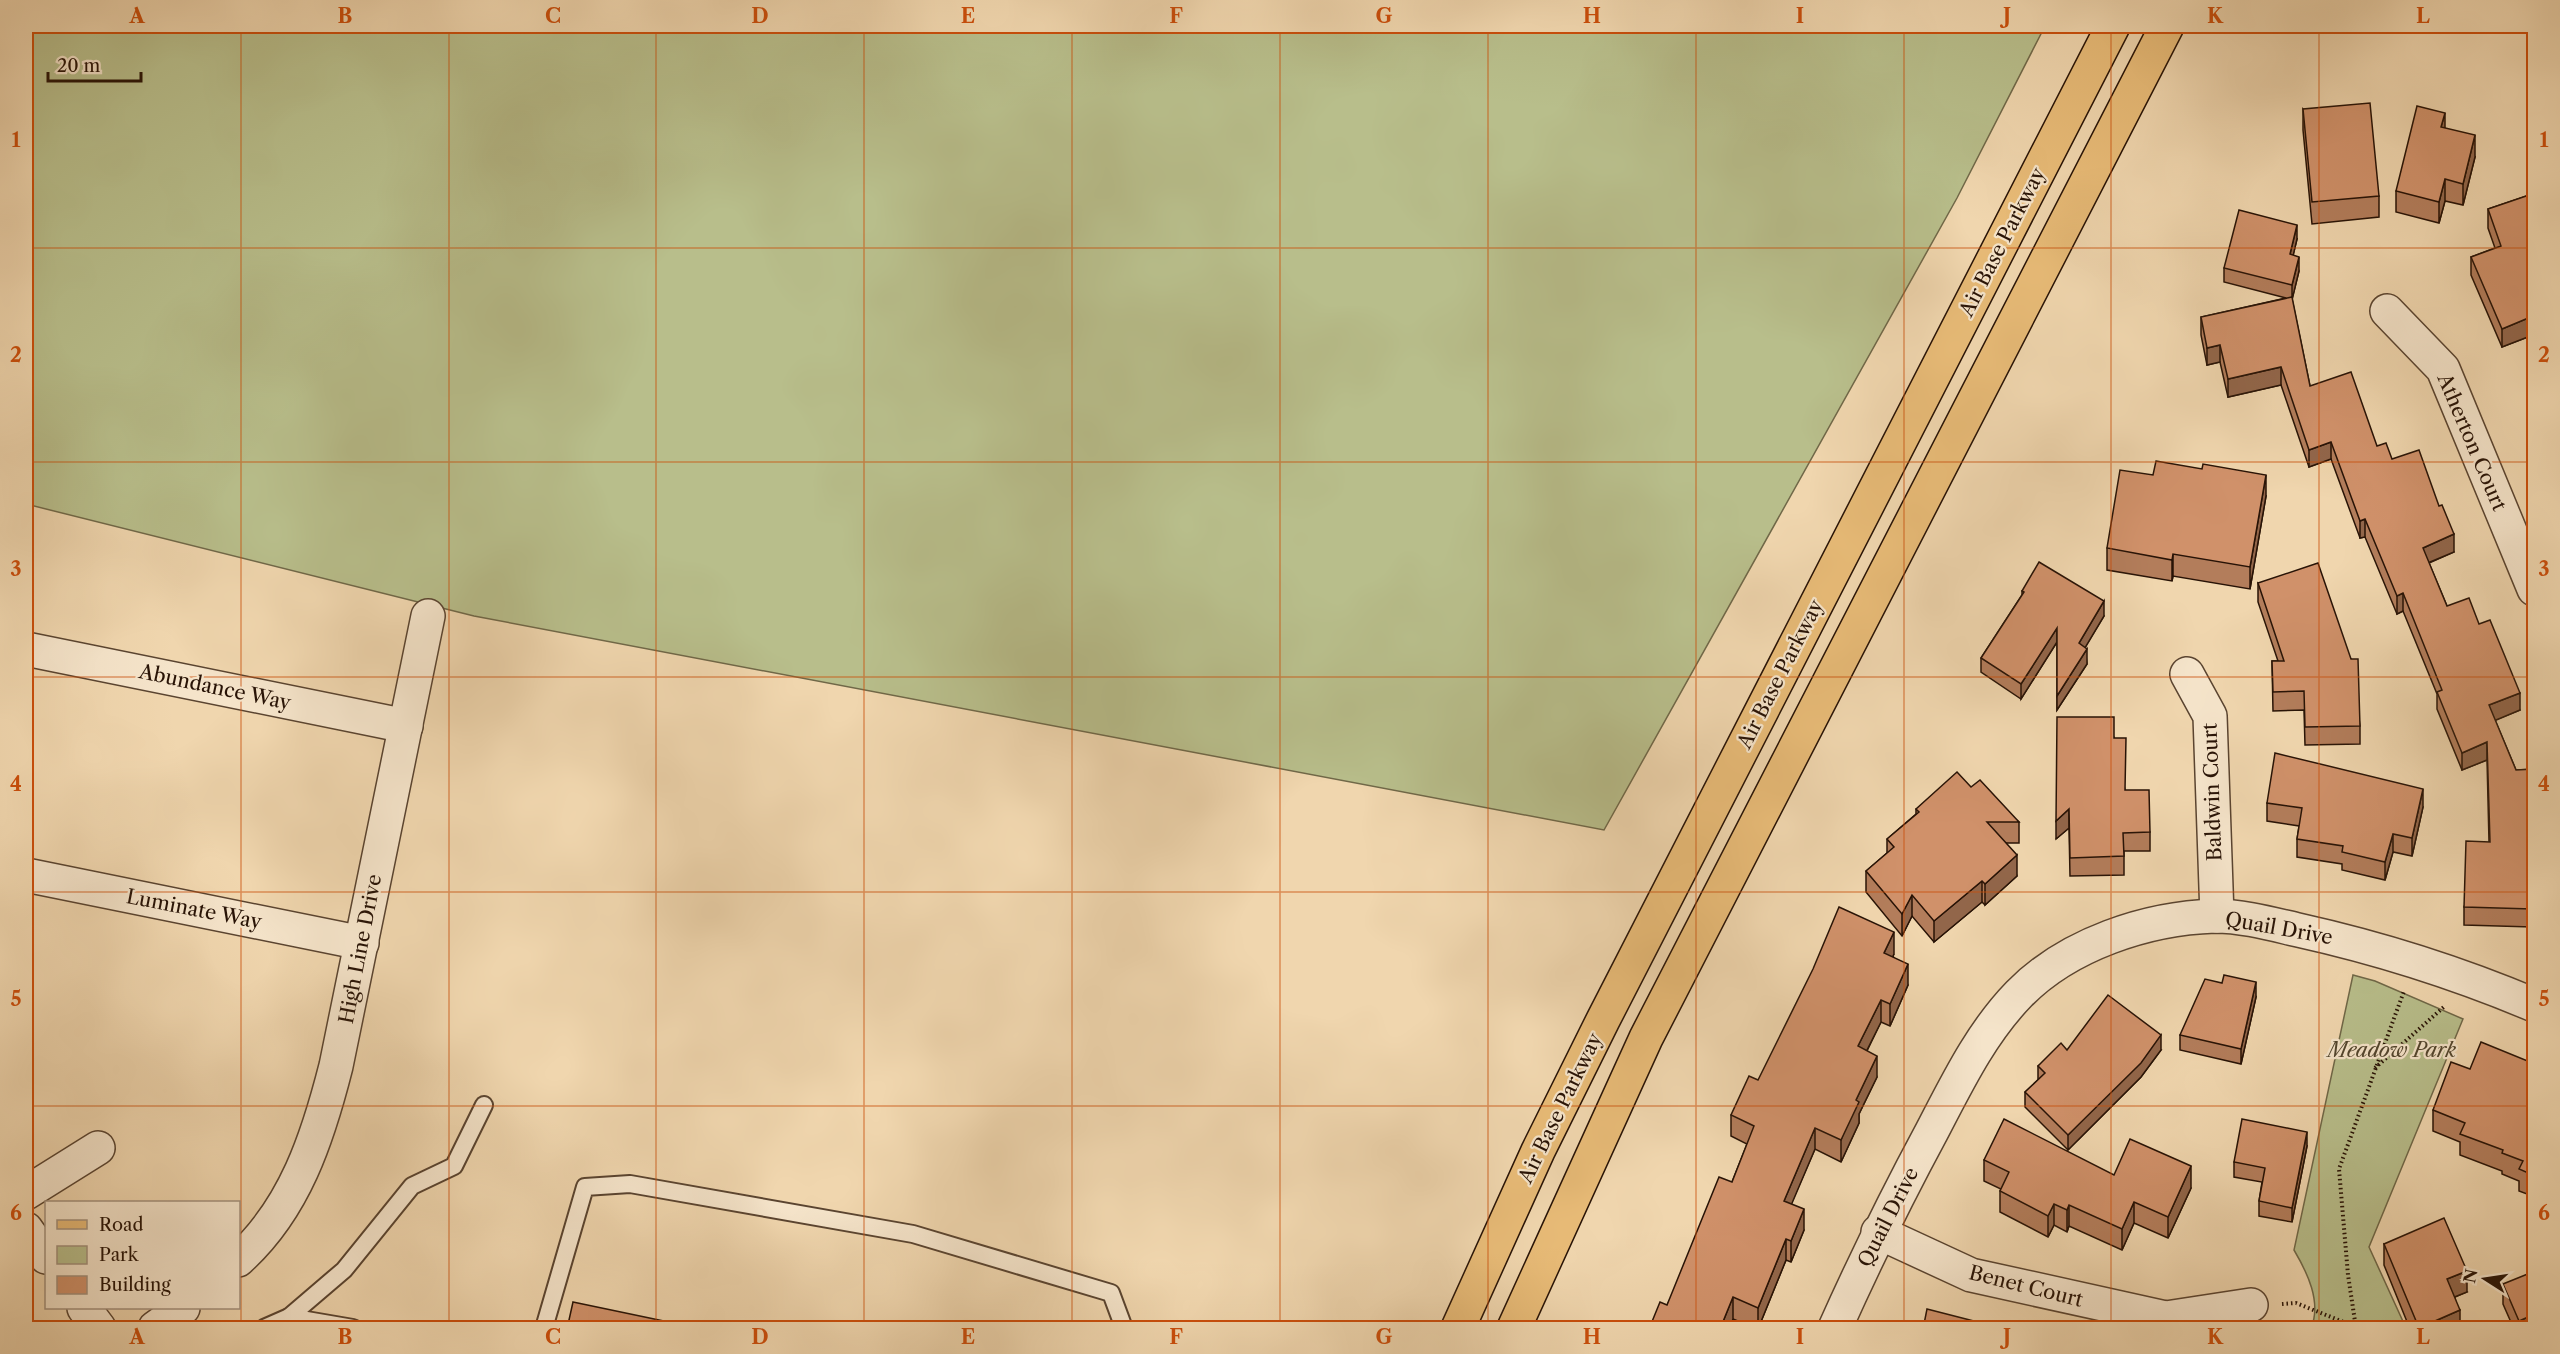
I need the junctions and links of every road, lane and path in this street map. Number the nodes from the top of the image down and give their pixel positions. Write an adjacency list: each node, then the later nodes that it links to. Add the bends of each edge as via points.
1 (2114, 26): 34 (main road, Air Base Parkway, via 1603,1020 1524,1181)
2 (2166, 26): 35 (main road, via 1646,1038)
3 (2386, 311): 4 (street, Atherton Court, via 2443,369)
4 (2535, 590)
5 (428, 616): 8 (street, High Line Drive)
6 (26, 649): 8 (street, Abundance Way)
7 (2187, 674): 10 (street, Baldwin Court, via 2210,716)
8 (405, 726): 11 (street, High Line Drive)
9 (26, 875): 11 (street, Luminate Way)
10 (2217, 916): 13 (street, Quail Drive, via 2359,944); 20 (street, Quail Drive, via 2126,931 2069,956 2020,993 1973,1053)
11 (362, 943): 22 (street, High Line Drive, via 321,1127 303,1171 275,1218)
12 (2404, 990): 15 (path)
13 (2535, 1005)
14 (2445, 1006): 15 (path)
15 (2374, 1068): 27 (path, via 2339,1169)
16 (484, 1105): 26 (lane, via 454,1166 412,1186 344,1270)
17 (98, 1148): 18 (street)
18 (26, 1193)
19 (26, 1229): 21 (street)
20 (1878, 1232): 23 (street, Benet Court, via 1971,1275 2166,1318); 36 (street, Quail Drive)
21 (45, 1256)
22 (240, 1258)
23 (2251, 1305): 27 (path, via 2296,1303)
24 (85, 1309): 28 (street)
25 (182, 1309): 29 (street)
26 (289, 1317): 30 (lane); 31 (lane)
27 (2356, 1328)
28 (99, 1329)
29 (155, 1329)
30 (264, 1329)
31 (352, 1329)
32 (543, 1329): 33 (lane, via 585,1187 630,1184 913,1234 1111,1293)
33 (1124, 1329)
34 (1458, 1329)
35 (1514, 1329)
36 (1835, 1329)

